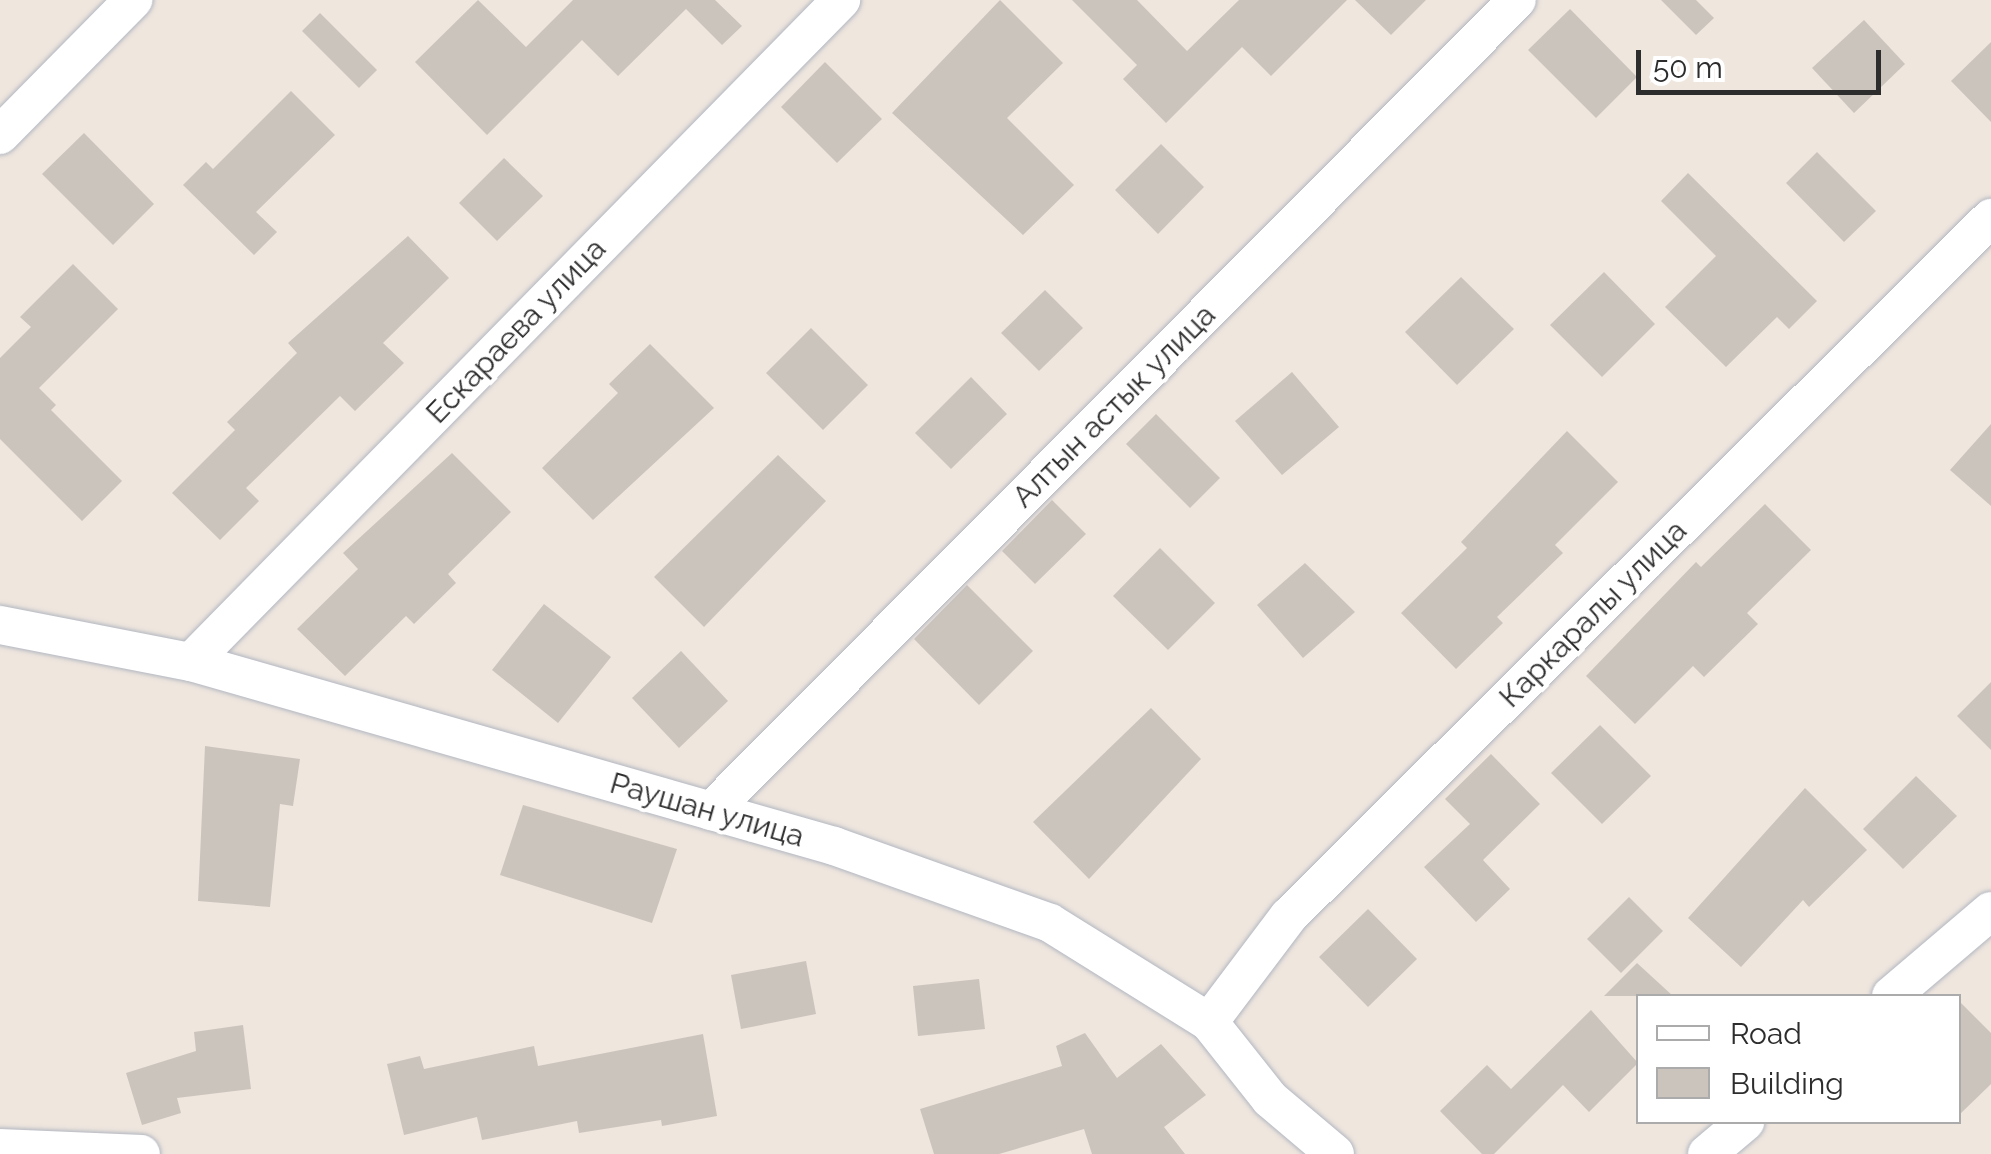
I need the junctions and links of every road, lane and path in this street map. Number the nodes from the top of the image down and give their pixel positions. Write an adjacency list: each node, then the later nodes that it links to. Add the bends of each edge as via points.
1 (133, 0): 4 (street)
2 (841, 0): 7 (street, Ескараева улица)
3 (1517, 0): 8 (street, Алтын астык улица)
4 (0, 135)
5 (1991, 218): 11 (street, Каркаралы улица, via 1289,916)
6 (0, 625): 7 (street, Раушан улица)
7 (192, 662): 8 (street, Раушан улица)
8 (711, 811): 11 (street, Раушан улица, via 834,846 1050,924)
9 (1991, 911): 10 (street)
10 (1893, 994)
11 (1209, 1022): 15 (street, Раушан улица, via 1270,1099)
12 (1743, 1124): 16 (street)
13 (0, 1148): 14 (street)
14 (141, 1154)
15 (1335, 1154)
16 (1707, 1154)

